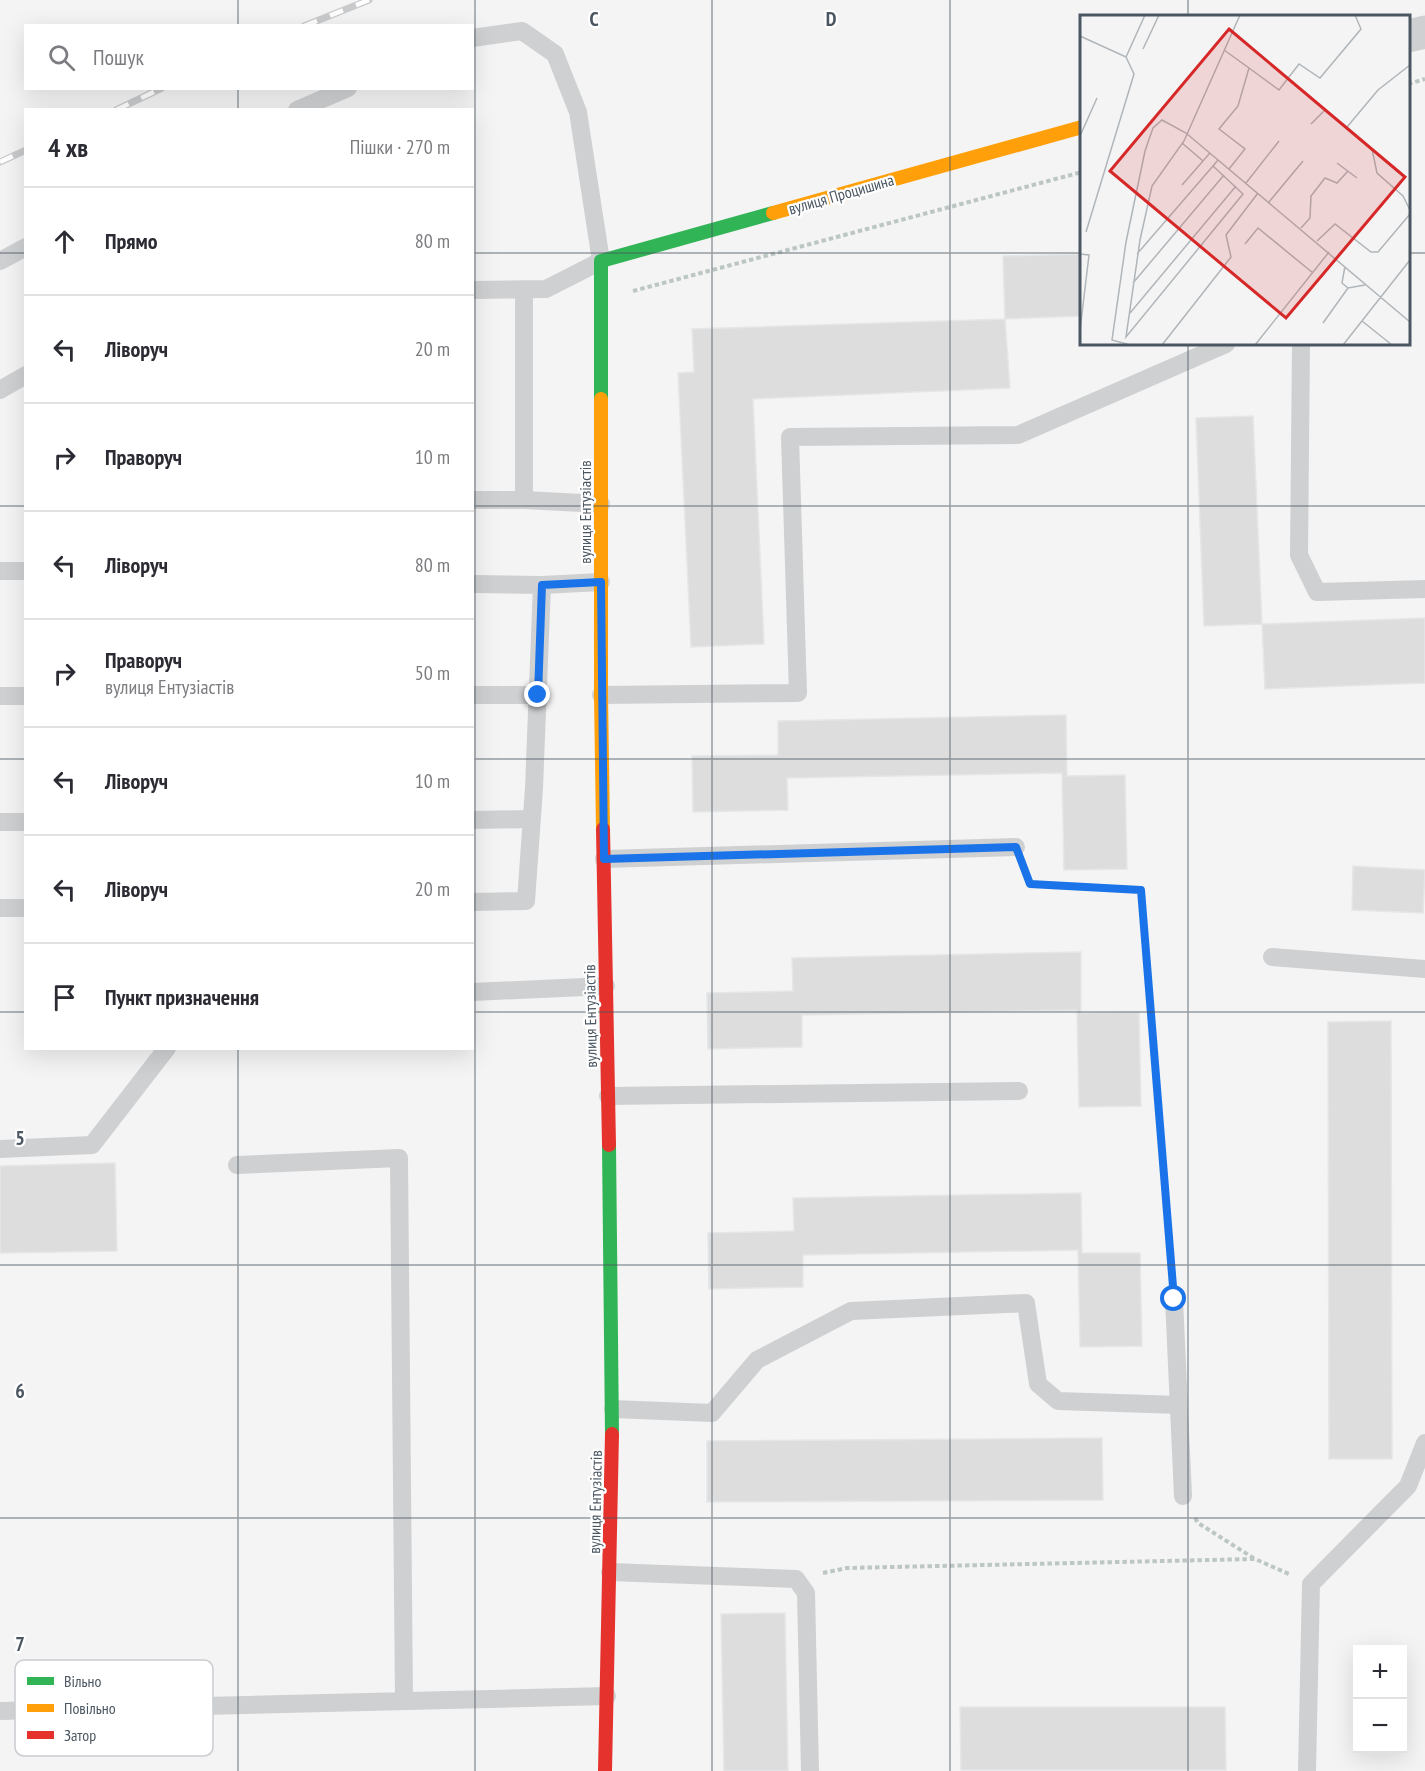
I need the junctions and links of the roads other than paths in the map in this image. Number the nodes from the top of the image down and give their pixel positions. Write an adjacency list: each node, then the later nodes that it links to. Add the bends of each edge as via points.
1 (1425, 32): 2 (street)
2 (1410, 36)
3 (474, 38): 9 (lane, via 522,31 555,54 578,112)
4 (343, 90): 5 (lane)
5 (302, 108)
6 (1080, 128): 9 (street, вулиця Процишина)
7 (24, 248): 8 (lane)
8 (0, 261)
9 (601, 261): 11 (lane, via 546,290); 18 (street, вулиця Ентузіастів)
10 (474, 290): 11 (lane)
11 (524, 290): 17 (lane)
12 (1224, 345): 27 (lane, via 1018,435 790,437 798,693)
13 (1301, 345): 24 (lane, via 1299,555 1317,592)
14 (24, 376): 15 (lane)
15 (0, 390)
16 (474, 500): 17 (lane)
17 (524, 500): 18 (lane)
18 (601, 504): 21 (street, вулиця Ентузіастів)
19 (0, 571): 20 (lane)
20 (24, 571)
21 (601, 582): 23 (lane); 27 (street, вулиця Ентузіастів)
22 (474, 584): 23 (lane)
23 (542, 585): 26 (lane)
24 (1425, 589)
25 (474, 695): 26 (lane)
26 (538, 695): 30 (lane)
27 (601, 695): 35 (street, вулиця Ентузіастів)
28 (0, 696): 29 (lane)
29 (24, 696)
30 (532, 819): 31 (lane); 36 (lane, via 526,901)
31 (474, 820)
32 (0, 822): 33 (lane)
33 (24, 822)
34 (1016, 847): 35 (lane)
35 (604, 859): 41 (street, вулиця Ентузіастів)
36 (474, 902)
37 (0, 908): 38 (lane)
38 (24, 908)
39 (1272, 957): 40 (lane)
40 (1425, 969)
41 (606, 986): 42 (lane); 45 (street, вулиця Ентузіастів)
42 (474, 992)
43 (165, 1050): 46 (lane, via 92,1145)
44 (1019, 1091): 45 (lane)
45 (608, 1096): 50 (street, вулиця Ентузіастів)
46 (0, 1149)
47 (237, 1165): 55 (lane, via 399,1158)
48 (1174, 1299): 49 (lane)
49 (1179, 1405): 50 (lane, via 1058,1401 1038,1384 1026,1303 851,1311 757,1360 712,1413); 52 (lane)
50 (613, 1409): 53 (street, вулиця Ентузіастів)
51 (1425, 1443): 61 (lane, via 1408,1486 1311,1584)
52 (1183, 1496)
53 (610, 1572): 54 (street, вулиця Ентузіастів); 60 (lane, via 796,1579 806,1593)
54 (607, 1696): 55 (lane); 59 (street, вулиця Ентузіастів)
55 (404, 1701): 56 (lane)
56 (213, 1706)
57 (0, 1711): 58 (lane)
58 (15, 1711)
59 (605, 1771)
60 (810, 1771)
61 (1307, 1771)

